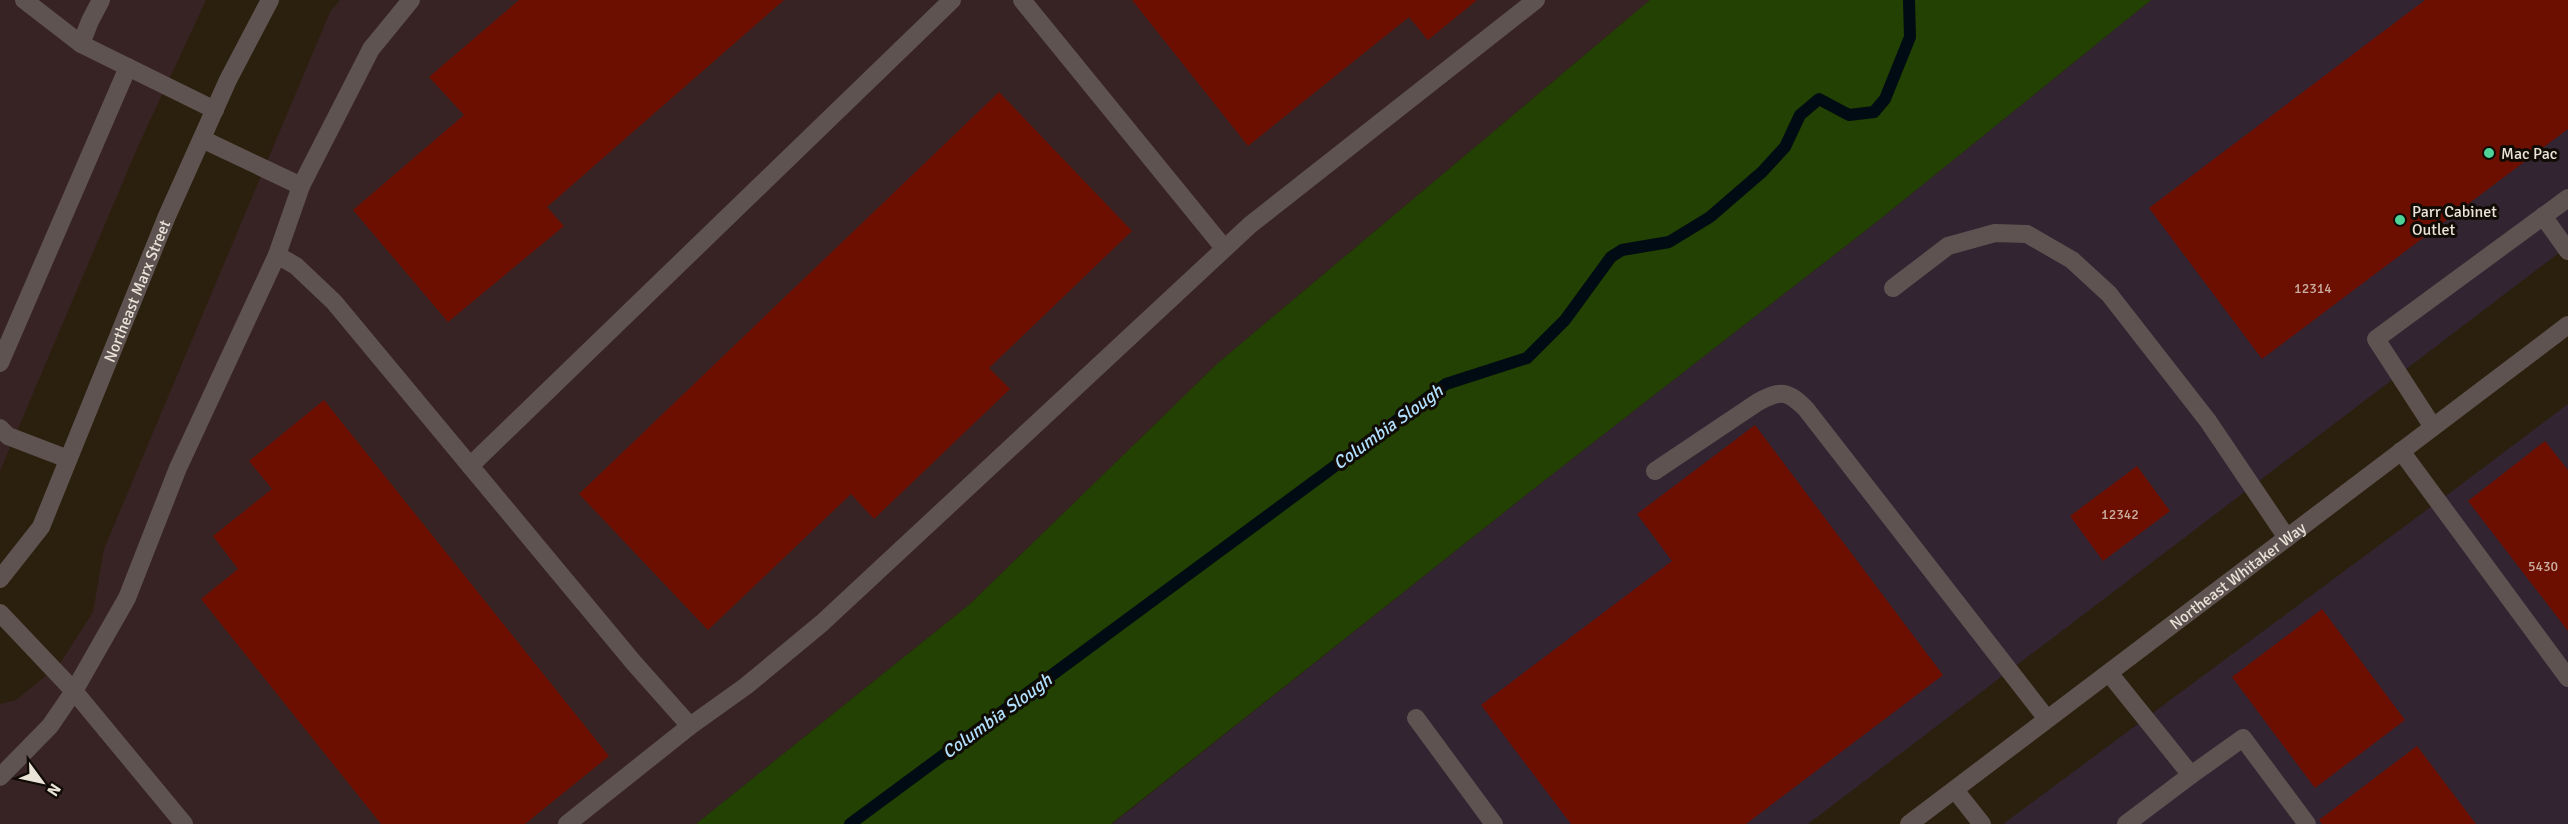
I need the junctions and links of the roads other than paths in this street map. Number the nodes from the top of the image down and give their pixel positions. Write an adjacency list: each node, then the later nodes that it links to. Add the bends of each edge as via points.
1 (24, 0): 8 (street)
2 (101, 0): 8 (street)
3 (270, 0): 10 (street, Northeast Marx Street)
4 (411, 0): 12 (street, via 371,49)
5 (952, 0): 25 (street)
6 (1022, 0): 15 (street)
7 (1536, 0): 15 (street)
8 (81, 44): 9 (street)
9 (128, 67): 10 (street); 20 (street)
10 (215, 110): 11 (street, Northeast Marx Street)
11 (202, 139): 12 (street); 24 (street, Northeast Marx Street)
12 (301, 186): 17 (street)
13 (2568, 198): 14 (street)
14 (2543, 216): 16 (street); 21 (street, via 2376,339)
15 (1224, 248): 35 (street, via 822,623)
16 (2568, 252)
17 (277, 255): 25 (street, via 296,266 334,302); 32 (street, via 178,468 127,598)
18 (1893, 288): 27 (street, via 1948,246 1995,233 2027,234 2072,260 2109,294 2201,412)
19 (2568, 325): 21 (street, Northeast Whitaker Way)
20 (0, 363)
21 (2433, 427): 23 (street, Northeast Whitaker Way)
22 (0, 428): 24 (street, via 8,436)
23 (2401, 452): 27 (street, Northeast Whitaker Way); 31 (street)
24 (68, 459): 28 (street, Northeast Marx Street, via 41,527)
25 (470, 466): 35 (street)
26 (1655, 471): 34 (street, via 1774,393 1792,396)
27 (2287, 538): 30 (street, Northeast Whitaker Way)
28 (0, 579)
29 (0, 613): 32 (street)
30 (2109, 673): 34 (street, Northeast Whitaker Way); 36 (street)
31 (2568, 678)
32 (74, 691): 37 (street, via 50,726); 39 (street)
33 (1416, 718): 41 (street)
34 (2047, 719): 38 (street, Northeast Whitaker Way)
35 (690, 726): 40 (street)
36 (2191, 775): 44 (street); 45 (street, via 2243,738)
37 (0, 777)
38 (1954, 790): 42 (street, Northeast Whitaker Way); 43 (street)
39 (184, 824)
40 (567, 824)
41 (1494, 824)
42 (1909, 824)
43 (1982, 824)
44 (2126, 824)
45 (2307, 824)

